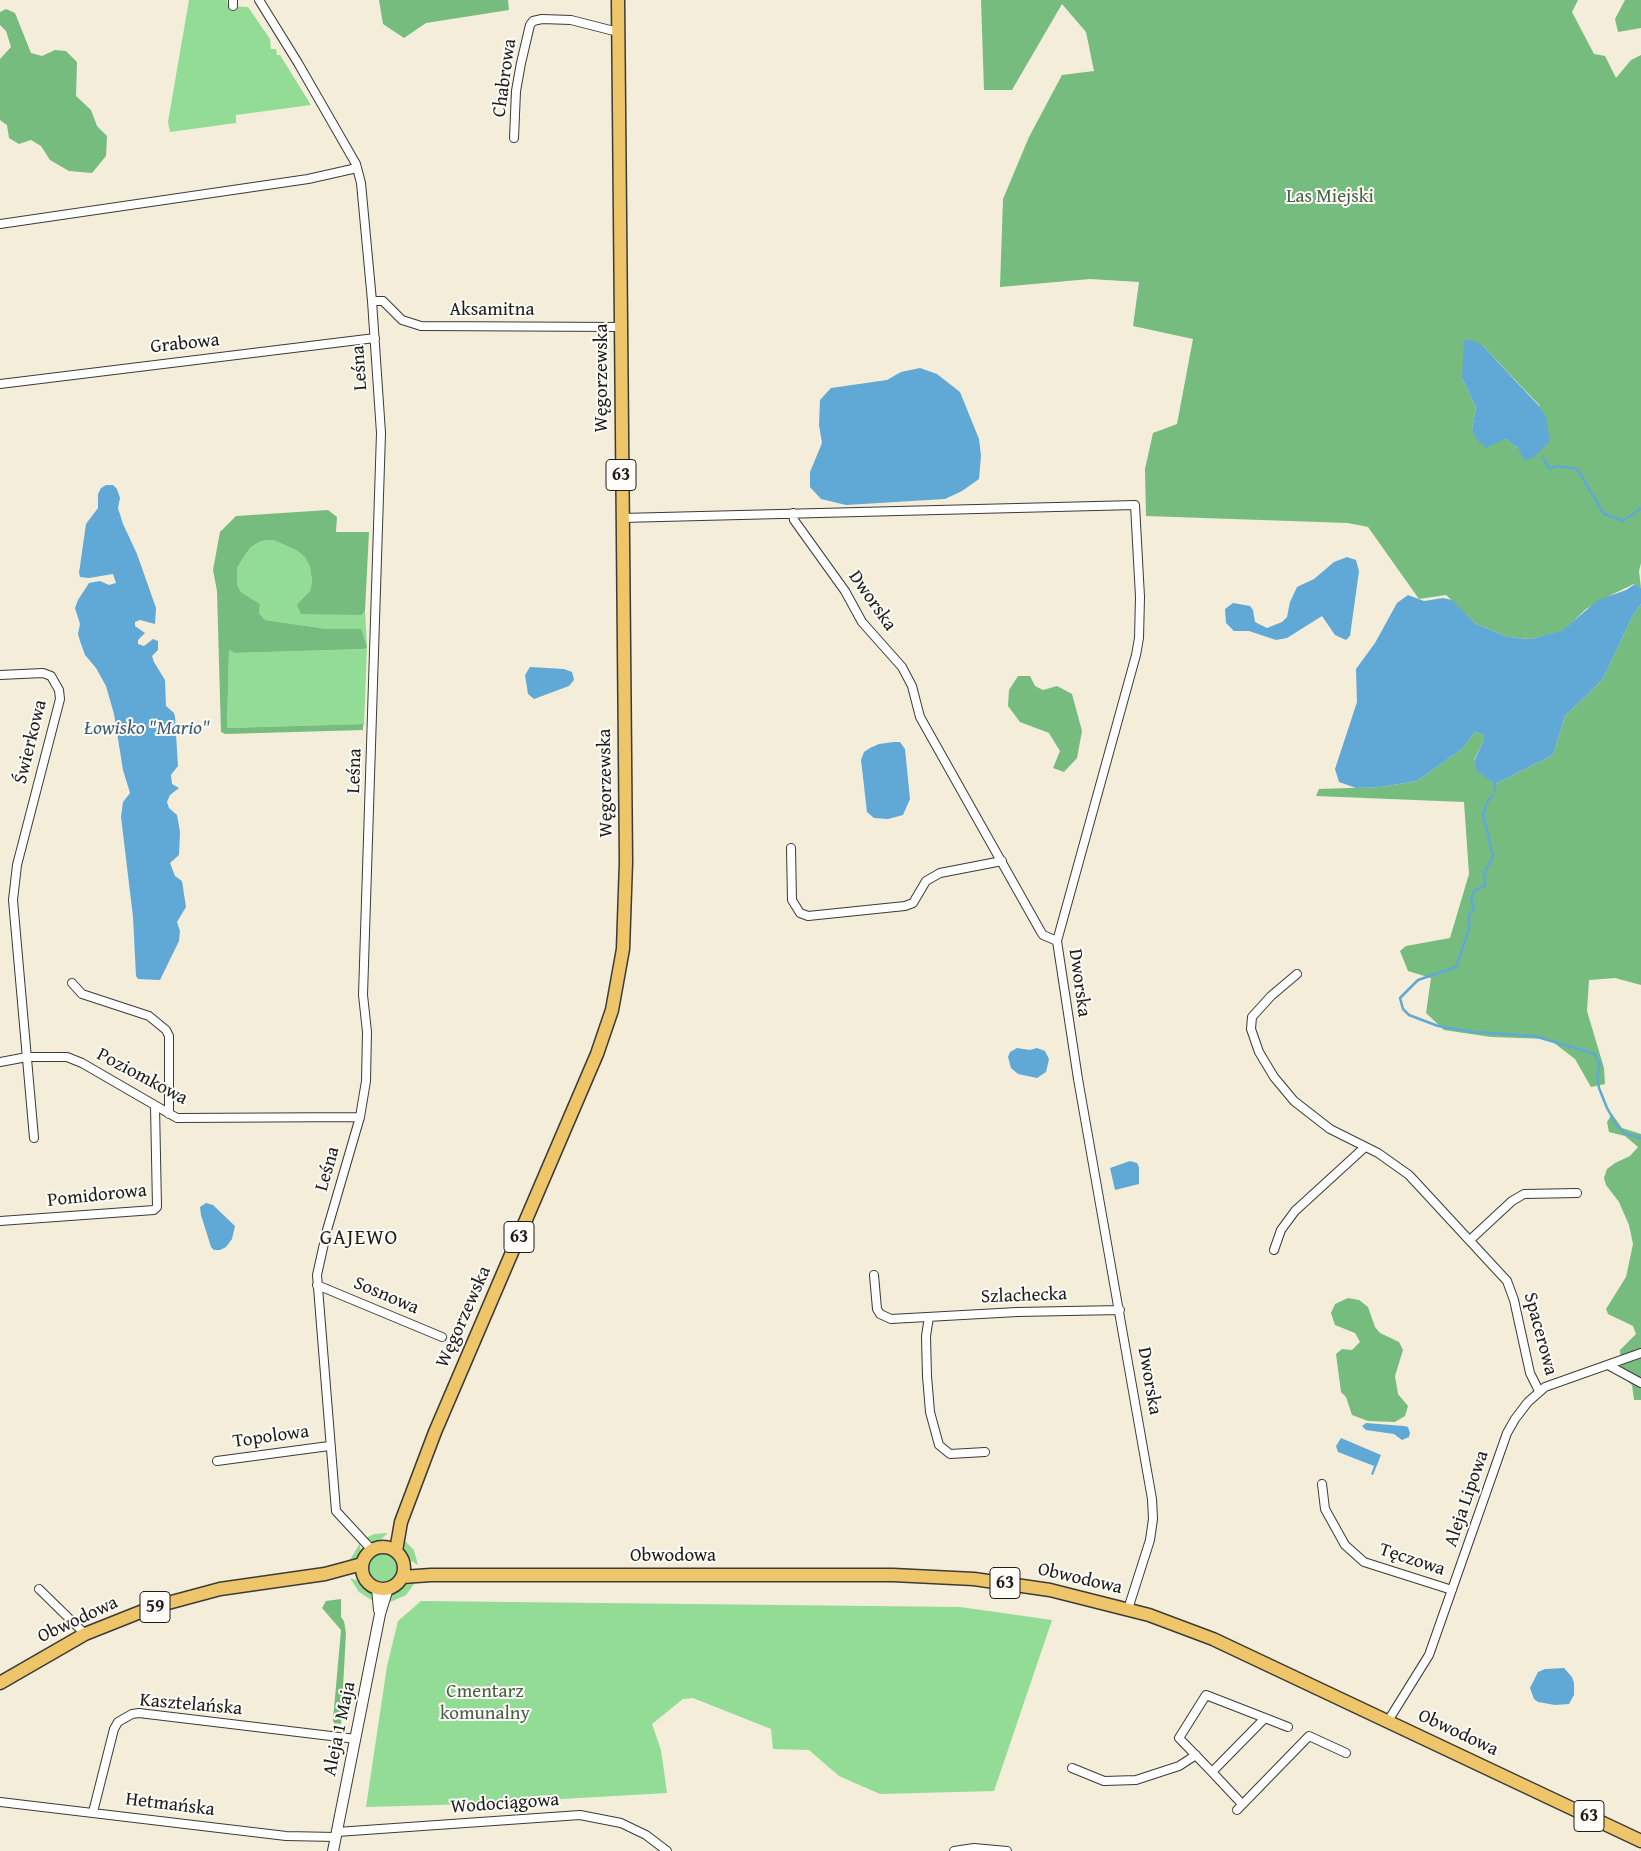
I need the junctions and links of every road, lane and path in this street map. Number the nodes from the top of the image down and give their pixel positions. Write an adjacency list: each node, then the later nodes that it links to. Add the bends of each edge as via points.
1 (259, 0): 5 (street, Leśna)
2 (618, 0): 3 (main road, Węgorzewska / 63)
3 (618, 32): 4 (street, Chabrowa, via 570,20 533,21 520,63); 8 (main road, Węgorzewska / 63)
4 (514, 138)
5 (357, 168): 6 (street, via 289,182); 7 (street, Leśna)
6 (0, 224)
7 (372, 301): 8 (street, Aksamitna, via 383,301 402,320 421,326); 9 (street, Leśna)
8 (621, 327): 12 (main road, Węgorzewska / 63)
9 (374, 338): 10 (street, Grabowa); 23 (street, Leśna, via 381,433 363,995 367,1057)
10 (0, 384)
11 (793, 513): 12 (street); 15 (street, Dworska, via 794,520 846,591 862,622 908,676 920,717); 16 (street, via 1135,505 1140,597 1136,655)
12 (622, 518): 43 (main road, Węgorzewska / 63, via 626,903 616,991 597,1054 458,1378)
13 (0, 675): 19 (street, Świerkowa, via 43,673 51,676 60,699 14,884)
14 (791, 848): 15 (street, via 792,900 800,913 808,916 905,906 913,903 926,881 940,873)
15 (1002, 861): 16 (street, Dworska, via 1043,935)
16 (1057, 941): 32 (street, Dworska, via 1078,1079)
17 (1297, 974): 25 (street, Spacerowa, via 1252,1016 1252,1039 1274,1077 1294,1102 1323,1125)
18 (72, 983): 22 (street, via 82,994 149,1016 166,1030)
19 (26, 1057): 20 (street, Poziomkowa); 21 (street, Poziomkowa, via 67,1057); 24 (street, Świerkowa)
20 (0, 1062)
21 (155, 1106): 22 (street, Poziomkowa); 27 (street, Pomidorowa, via 157,1207 154,1210)
22 (169, 1114): 23 (street, Poziomkowa, via 188,1119)
23 (360, 1117): 31 (street, Leśna, via 319,1260)
24 (34, 1138)
25 (1366, 1147): 28 (street, Spacerowa, via 1392,1161 1408,1175); 29 (street, via 1295,1211 1281,1230)
26 (1578, 1193): 28 (street, via 1524,1194)
27 (0, 1222)
28 (1470, 1240): 38 (street, Spacerowa, via 1512,1290 1530,1373)
29 (1274, 1250)
30 (874, 1275): 33 (street, Szlachecka, via 875,1301 880,1314 891,1319)
31 (317, 1285): 34 (street, Sosnowa); 39 (street, Leśna)
32 (1120, 1310): 33 (street, Szlachecka); 51 (street, Dworska, via 1149,1477 1153,1519 1150,1540)
33 (929, 1317): 40 (street, via 927,1376 930,1412 939,1444 950,1454)
34 (442, 1337)
35 (1641, 1353): 36 (street, Aleja Lipowa)
36 (1608, 1364): 37 (street); 38 (street, Aleja Lipowa, via 1555,1382)
37 (1641, 1383)
38 (1539, 1392): 50 (street, Aleja Lipowa, via 1528,1402 1507,1434)
39 (329, 1446): 41 (street, Topolowa); 44 (street, Leśna, via 336,1512)
40 (985, 1452)
41 (218, 1461)
42 (1322, 1484): 50 (street, Tęczowa, via 1326,1509 1341,1538 1364,1562)
43 (401, 1522): 44 (main road, Węgorzewska / 63); 45 (main road, Węgorzewska / 63)
44 (378, 1548): 45 (main road); 46 (main road)
45 (396, 1551): 47 (main road)
46 (363, 1570): 48 (main road, via 369,1583); 52 (main road, Obwodowa / 59, via 243,1584 197,1594)
47 (403, 1571): 48 (main road, via 394,1586); 51 (main road, Obwodowa / 63, via 431,1575 935,1576 1022,1585)
48 (382, 1588): 57 (street, Aleja 1 Maja)
49 (39, 1589): 52 (street)
50 (1452, 1590): 55 (street, Aleja Lipowa, via 1429,1655)
51 (1128, 1608): 55 (main road, Obwodowa / 63, via 1213,1639)
52 (85, 1634): 53 (main road, Obwodowa / 59)
53 (0, 1683)
54 (1265, 1718): 56 (street); 59 (street, via 1206,1695 1179,1738); 61 (street)
55 (1388, 1721): 65 (main road, Obwodowa / 63)
56 (1288, 1727)
57 (356, 1739): 63 (street, Kasztelańska, via 132,1714 118,1722 114,1729); 64 (street, Aleja 1 Maja)
58 (1346, 1753): 61 (street, via 1309,1736 1240,1807)
59 (1196, 1755): 60 (street, via 1179,1766 1136,1780 1104,1781); 61 (street)
60 (1072, 1768)
61 (1212, 1772)
62 (0, 1802): 63 (street, Hetmańska)
63 (93, 1812): 64 (street, Hetmańska, via 286,1836)
64 (336, 1834): 66 (street, Aleja 1 Maja); 67 (street, Wodociągowa, via 580,1815 621,1823 646,1835)
65 (1641, 1840)
66 (332, 1851)
67 (667, 1851)
68 (954, 1851): 69 (street, via 974,1848)
69 (1007, 1851)

